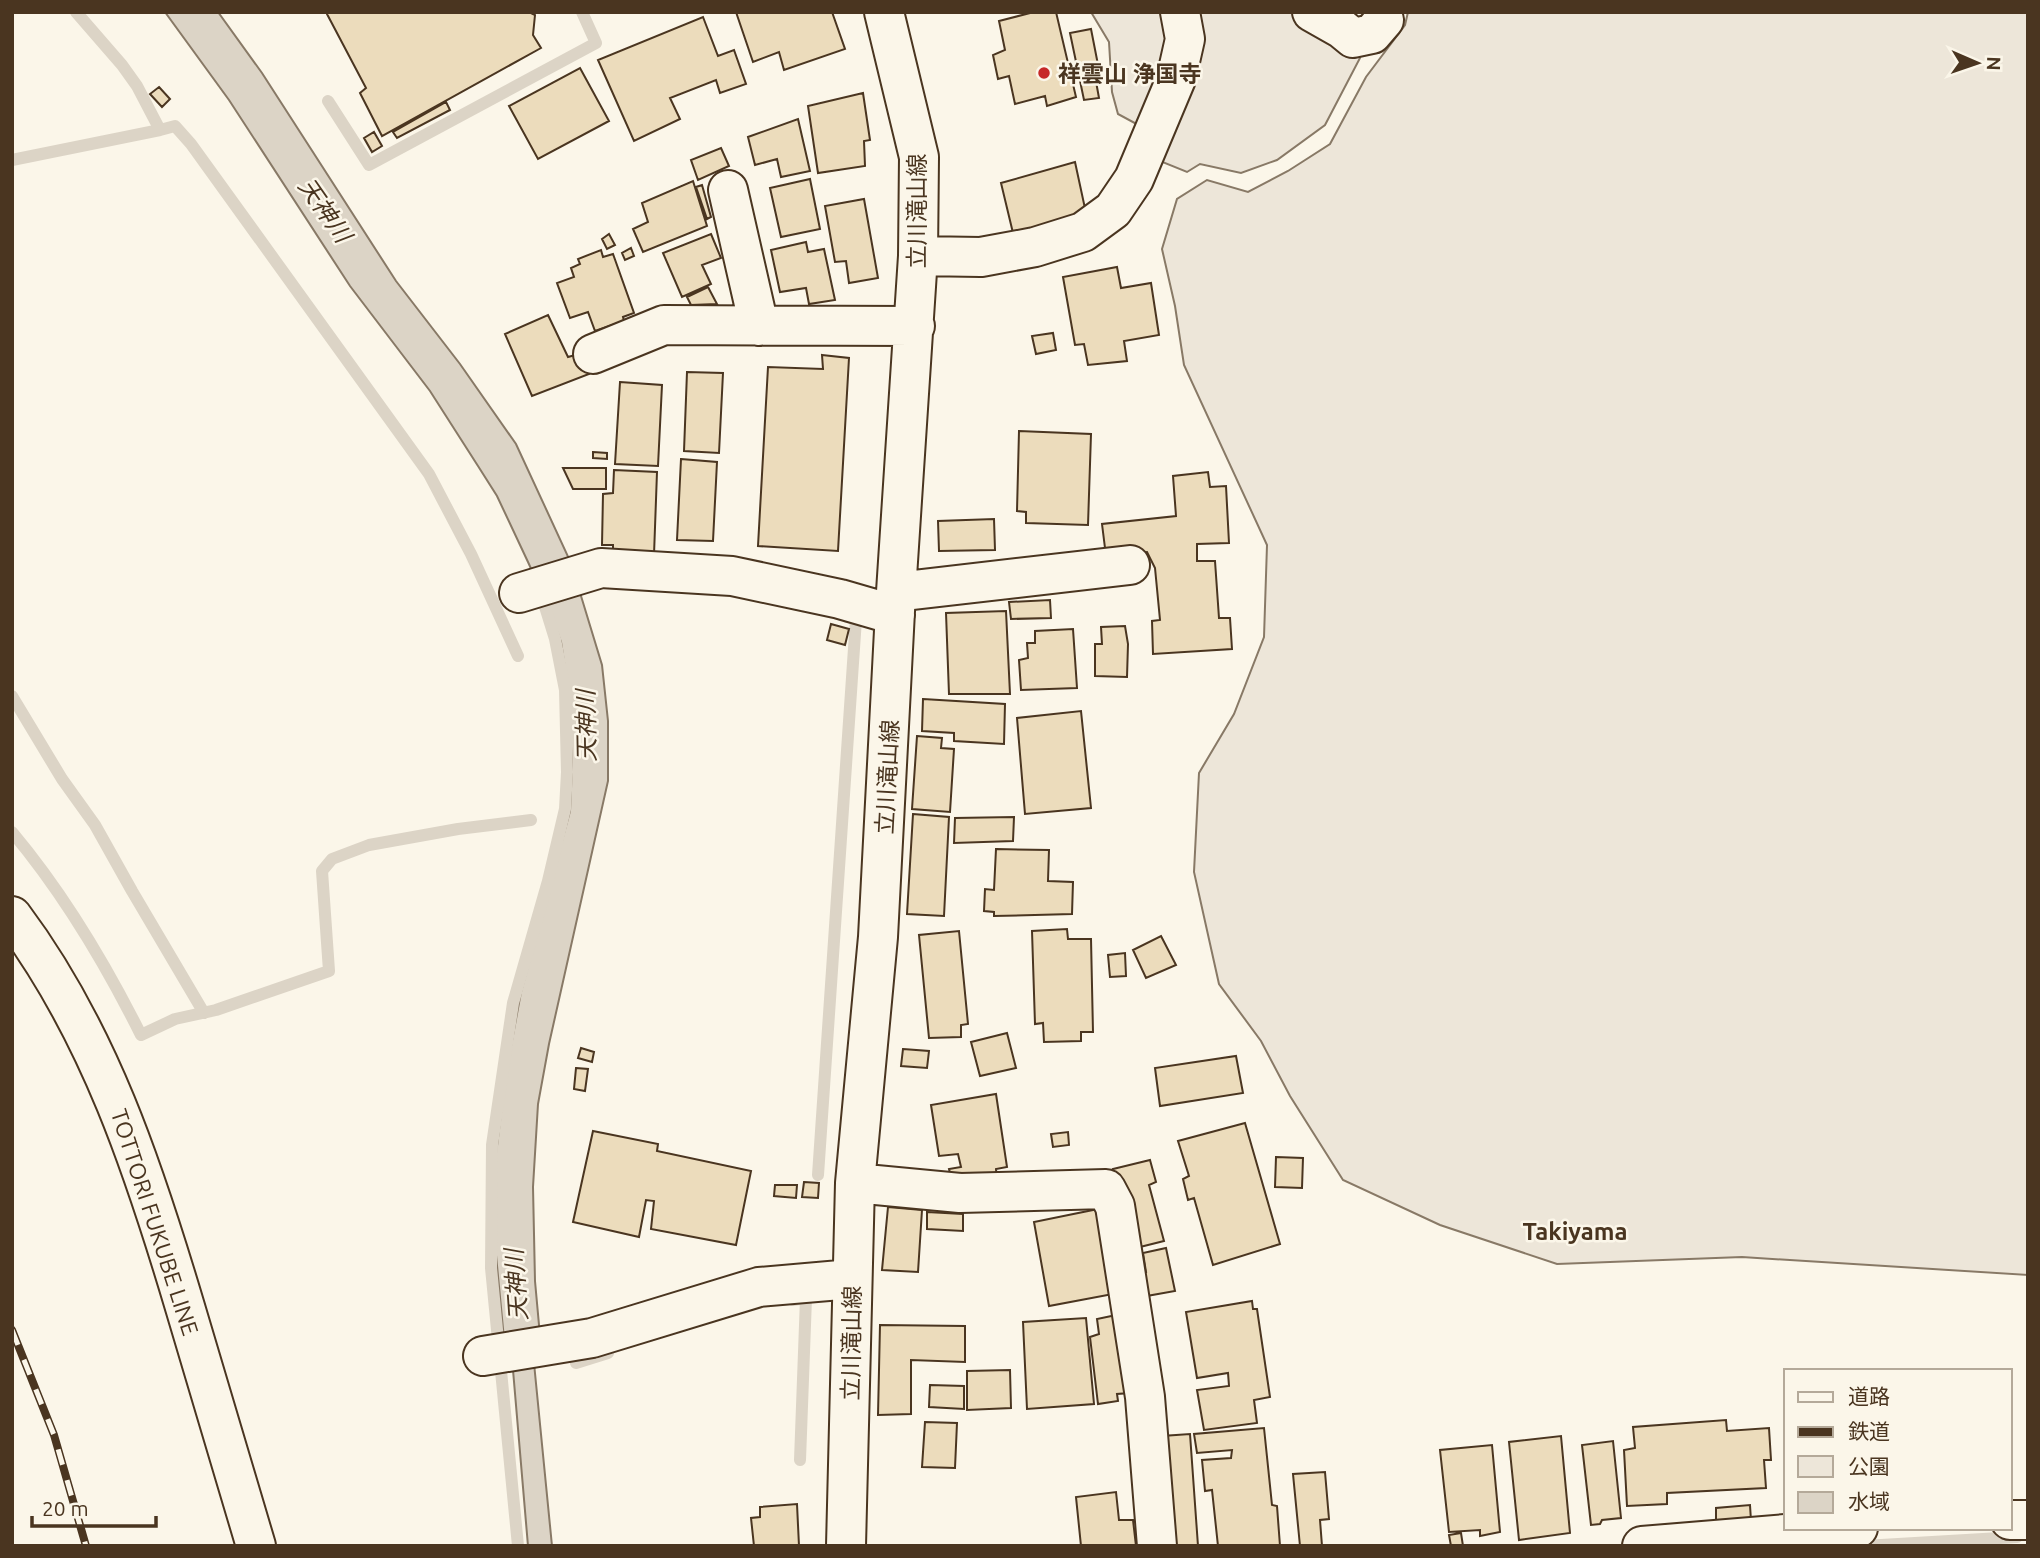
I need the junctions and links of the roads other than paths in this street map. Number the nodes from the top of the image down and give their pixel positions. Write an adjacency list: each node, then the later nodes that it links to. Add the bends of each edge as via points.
1 (884, 12): 6 (street, 立川滝山線, via 919,157)
2 (1180, 12): 6 (street, via 1185,39 1176,79 1134,179 1112,210 1083,232 1035,247 981,257)
3 (1312, 12): 4 (street, via 1353,38 1372,34)
4 (1384, 20)
5 (728, 190): 7 (street)
6 (918, 256): 8 (street, 立川滝山線)
7 (759, 326): 8 (street); 9 (street, via 664,325)
8 (915, 326): 12 (street, 立川滝山線)
9 (593, 354)
10 (1130, 565): 12 (street)
11 (526, 590): 12 (street, via 601,568 732,576 840,599)
12 (896, 604): 14 (street, 立川滝山線, via 878,937)
13 (12, 916): 18 (street, TOTTORI FUKUBE LINE, via 82,1028 135,1149)
14 (855, 1183): 15 (street, 立川滝山線); 20 (street, via 960,1193 1106,1189 1115,1206 1145,1397)
15 (852, 1279): 16 (street, via 759,1287 592,1338); 19 (street, 立川滝山線)
16 (483, 1356)
17 (1834, 1530): 21 (street)
18 (256, 1546)
19 (846, 1546)
20 (1157, 1546)
21 (1642, 1546)

